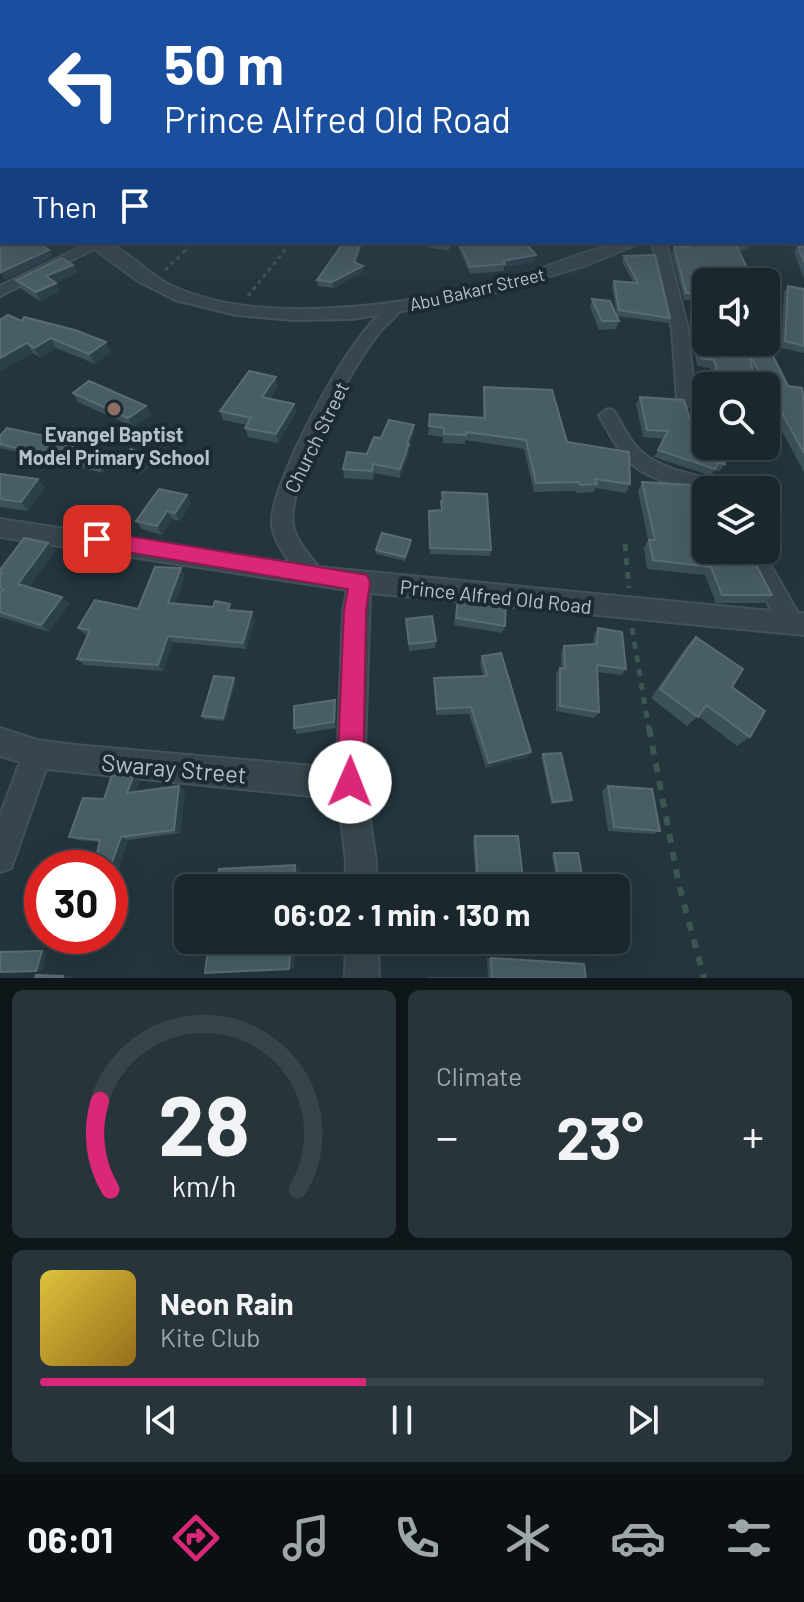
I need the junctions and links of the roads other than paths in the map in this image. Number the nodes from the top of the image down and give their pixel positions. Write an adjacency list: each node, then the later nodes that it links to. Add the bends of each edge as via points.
1 (93, 244): 5 (street)
2 (96, 244): 6 (street, Abu Bakarr Street, via 152,283 181,296 237,308 293,313)
3 (628, 244): 6 (street, Abu Bakarr Street, via 524,281)
4 (659, 244): 7 (street, via 680,329)
5 (0, 292)
6 (395, 308): 12 (street, Church Street, via 371,332 341,382 286,496 286,535)
7 (686, 401)
8 (608, 415): 9 (street, via 629,452 643,464)
9 (692, 482)
10 (0, 528): 12 (street, Prince Alfred Old Road)
11 (760, 564): 14 (street)
12 (311, 575): 13 (street, Prince Alfred Old Road)
13 (360, 582): 14 (street, Prince Alfred Old Road); 17 (street)
14 (797, 623)
15 (0, 742): 16 (street, Swaray Street)
16 (37, 754): 17 (street, Swaray Street); 18 (street)
17 (350, 782): 19 (street)
18 (0, 857)
19 (361, 874)
20 (362, 954): 21 (street)
21 (362, 978)

